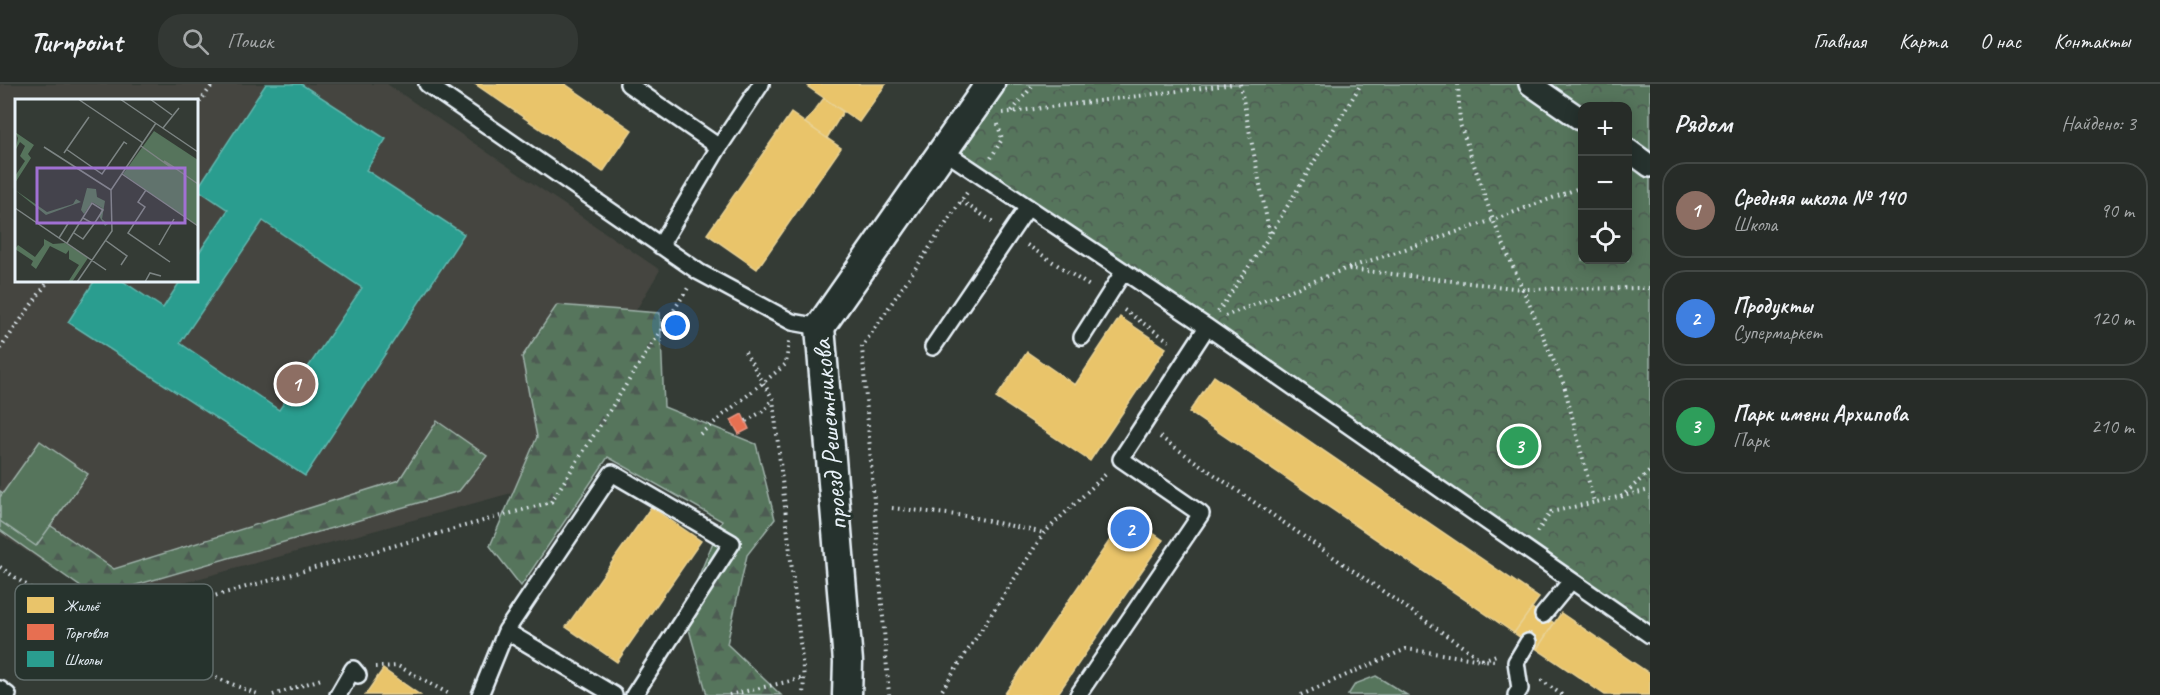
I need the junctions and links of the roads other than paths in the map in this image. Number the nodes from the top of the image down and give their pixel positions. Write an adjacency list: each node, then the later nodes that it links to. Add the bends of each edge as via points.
1 (427, 84): 12 (lane)
2 (628, 84): 7 (lane)
3 (761, 84): 7 (lane)
4 (990, 84): 8 (street, проезд Решетникова)
5 (1530, 84): 6 (street)
6 (1578, 117)
7 (719, 147): 12 (lane)
8 (944, 151): 11 (lane); 15 (street, проезд Решетникова)
9 (1632, 153): 10 (street)
10 (1650, 166)
11 (1028, 207): 13 (lane); 17 (lane)
12 (660, 246): 15 (lane, via 699,272 792,322)
13 (1124, 271): 14 (lane); 16 (lane)
14 (1209, 324): 18 (lane); 31 (lane, via 1121,459 1201,514)
15 (820, 327): 30 (street, проезд Решетникова, via 848,662)
16 (1082, 337)
17 (933, 348)
18 (1571, 581): 19 (lane); 21 (lane)
19 (1543, 615)
20 (506, 631): 27 (lane); 28 (lane); 29 (lane, via 612,473 732,543)
21 (1650, 635)
22 (1528, 642): 32 (lane, via 1516,662 1520,689)
23 (358, 675): 26 (lane, via 353,669)
24 (0, 689): 25 (lane)
25 (8, 695)
26 (338, 695)
27 (480, 695)
28 (614, 695)
29 (634, 695)
30 (847, 695)
31 (1078, 695)
32 (1516, 695)

